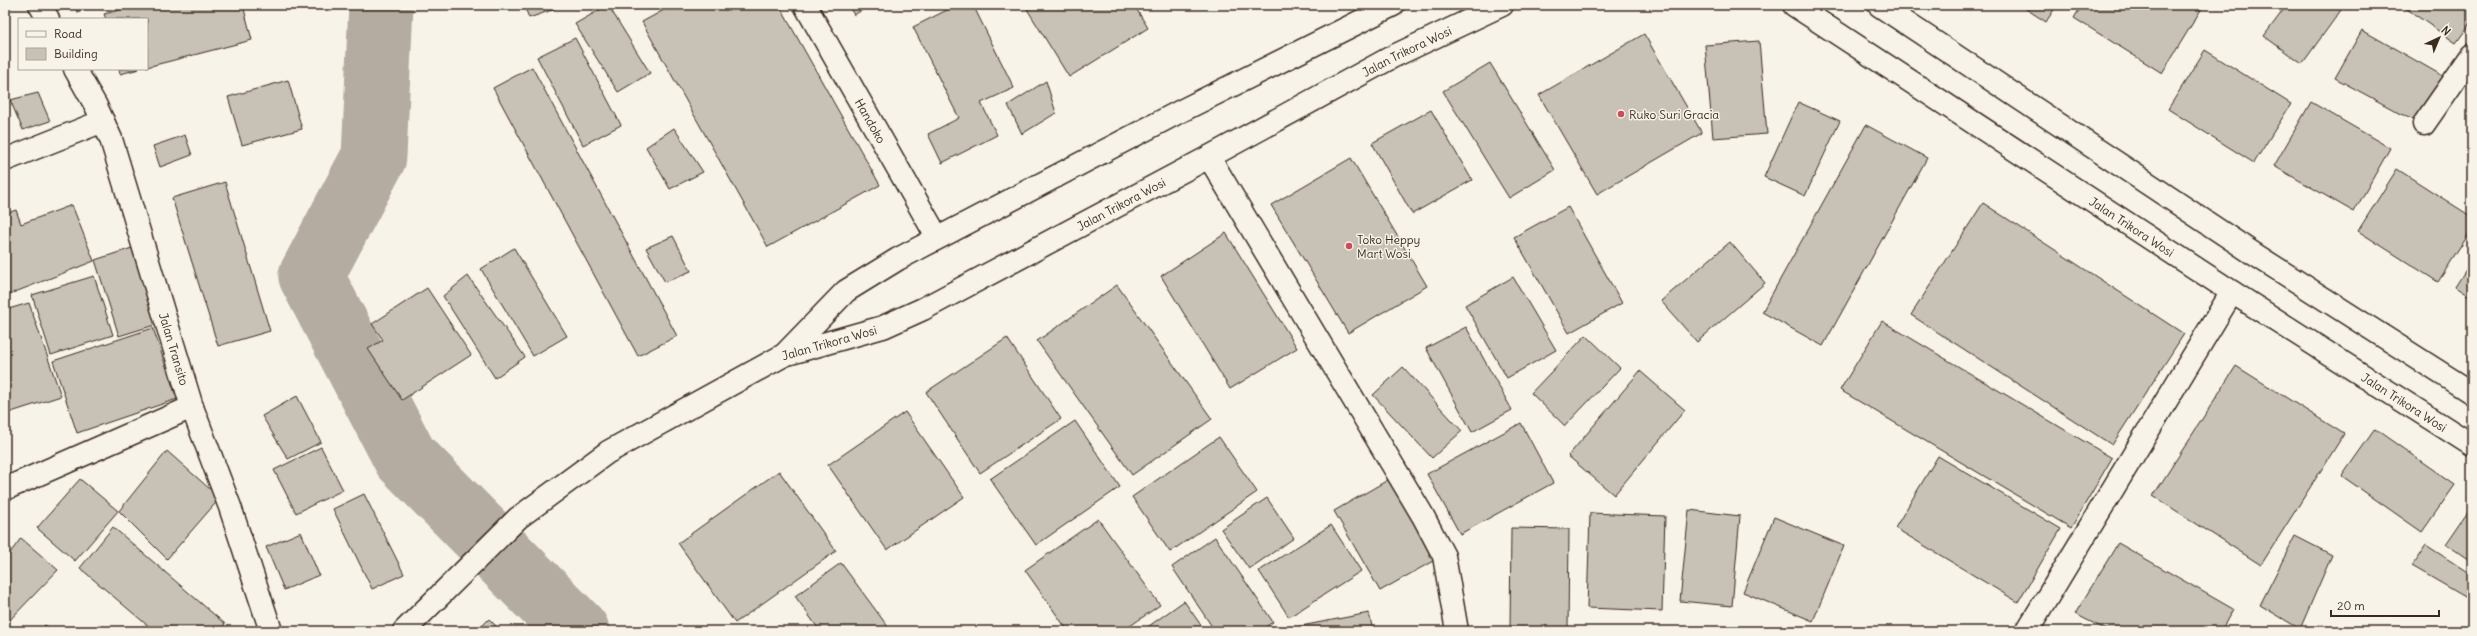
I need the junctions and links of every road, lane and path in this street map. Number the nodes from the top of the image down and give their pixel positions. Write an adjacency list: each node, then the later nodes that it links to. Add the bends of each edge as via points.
1 (40, 5): 7 (main road)
2 (805, 5): 14 (main road, Handoko)
3 (1393, 5): 14 (main road, Jalan Trikora Wosi)
4 (1502, 5): 12 (main road, Jalan Trikora Wosi, via 1392,57)
5 (1794, 5): 15 (main road, Jalan Trikora Wosi)
6 (1879, 5): 17 (main road, via 2254,254)
7 (47, 18)
8 (2472, 55): 11 (main road)
9 (76, 70): 10 (main road, Jalan Transito)
10 (103, 121): 13 (main road); 18 (main road, Jalan Transito, via 117,157)
11 (2424, 124)
12 (1209, 157): 16 (main road, Jalan Trikora Wosi, via 923,309 883,327); 23 (main road, via 1423,516 1444,556)
13 (5, 160)
14 (937, 237): 16 (main road, Jalan Trikora Wosi, via 846,291)
15 (2232, 292): 19 (main road, Jalan Trikora Wosi); 24 (main road)
16 (784, 355): 22 (main road, via 608,452 518,518)
17 (2472, 393)
18 (192, 407): 20 (main road); 21 (main road, Jalan Transito, via 230,507)
19 (2472, 445)
20 (5, 489)
21 (271, 631)
22 (404, 631)
23 (1457, 631)
24 (2027, 631)

